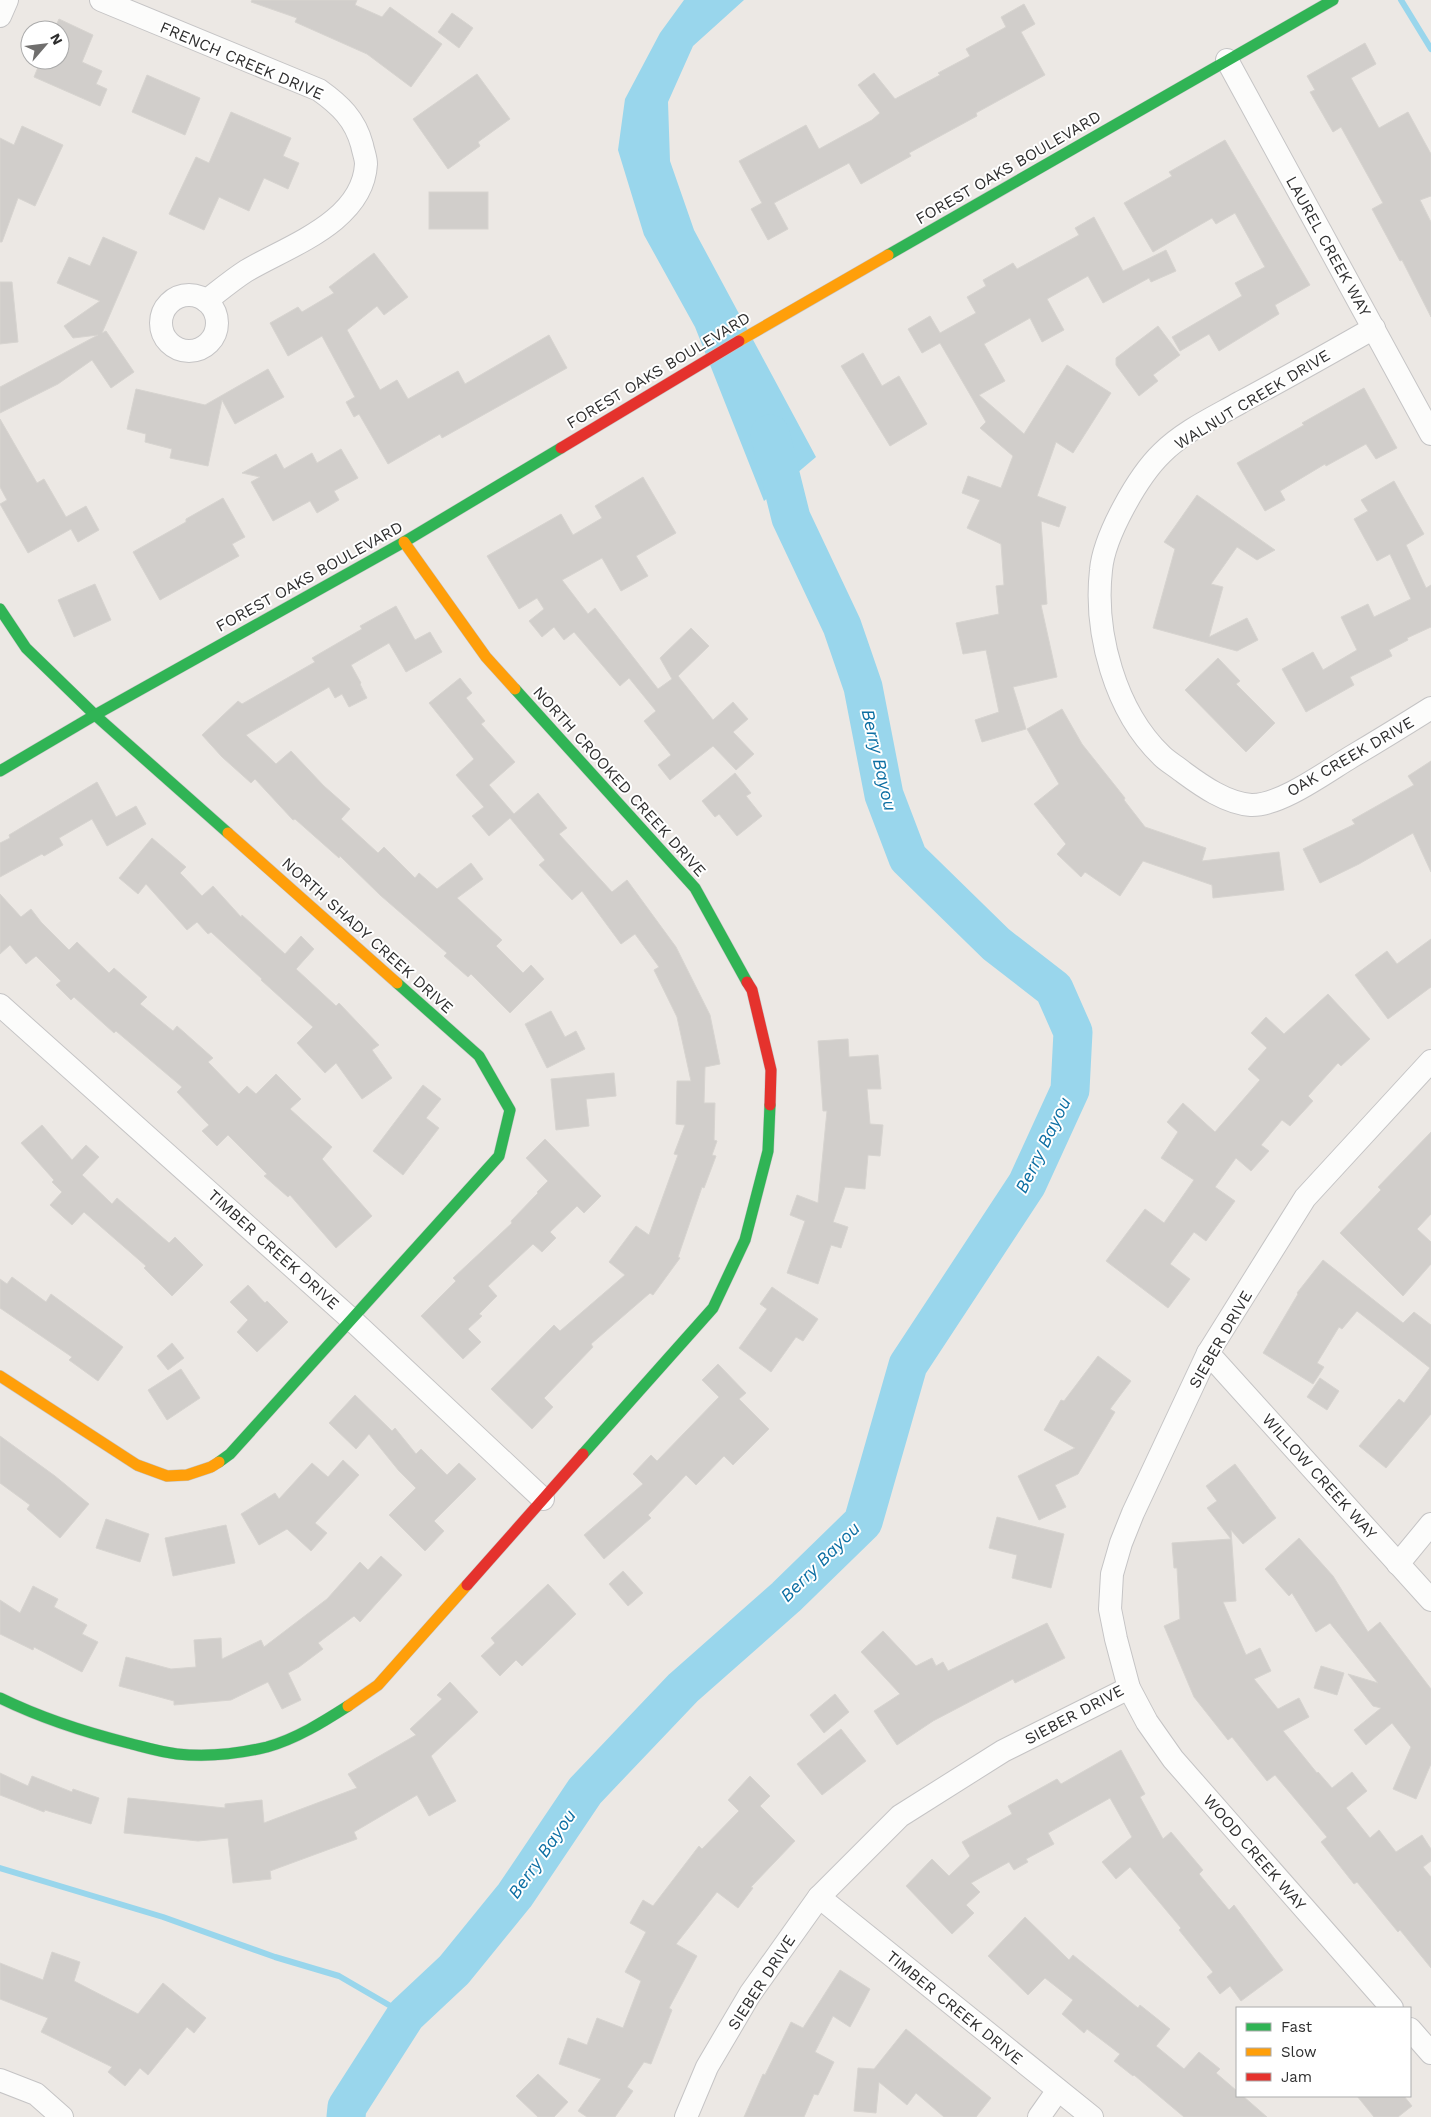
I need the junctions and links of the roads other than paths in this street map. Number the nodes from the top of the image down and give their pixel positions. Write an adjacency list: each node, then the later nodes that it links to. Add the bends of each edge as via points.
1 (7, 0): 4 (street)
2 (101, 0): 6 (street, FRENCH CREEK DRIVE, via 319,90 338,103 354,123 360,139 366,163 362,181 354,198 336,220 245,272)
3 (1333, 0): 5 (street, FOREST OAKS BOULEVARD)
4 (0, 16)
5 (1227, 60): 7 (street, LAUREL CREEK WAY); 9 (street, FOREST OAKS BOULEVARD, via 677,377)
6 (206, 301)
7 (1374, 328): 8 (street, LAUREL CREEK WAY); 13 (street, WALNUT CREEK DRIVE, via 1191,431 1162,453 1130,497 1108,541 1101,569 1100,599 1110,669 1123,702)
8 (1431, 434)
9 (404, 542): 12 (street, FOREST OAKS BOULEVARD); 20 (street, NORTH CROOKED CREEK DRIVE, via 486,657 695,888 752,990 771,1070 768,1151 745,1240 713,1308)
10 (0, 609): 12 (street, NORTH SHADY CREEK DRIVE, via 26,648)
11 (1431, 708): 13 (street, OAK CREEK DRIVE, via 1300,788 1274,800 1252,805 1229,800 1189,776 1162,756)
12 (95, 715): 14 (street, FOREST OAKS BOULEVARD); 17 (street, NORTH SHADY CREEK DRIVE, via 479,1056 510,1110 499,1156)
13 (1142, 733)
14 (0, 771)
15 (0, 1005): 17 (street, TIMBER CREEK DRIVE)
16 (1431, 1061): 18 (street, SIEBER DRIVE, via 1305,1198)
17 (352, 1320): 19 (street, NORTH SHADY CREEK DRIVE, via 230,1454 211,1468 187,1475 167,1476 137,1465); 20 (street, TIMBER CREEK DRIVE)
18 (1208, 1353): 22 (street, WILLOW CREEK WAY); 24 (street, SIEBER DRIVE, via 1132,1513 1112,1574 1110,1609)
19 (0, 1376)
20 (543, 1499): 25 (street, NORTH CROOKED CREEK DRIVE, via 378,1686 300,1734 268,1746 176,1754 108,1738 17,1708)
21 (1431, 1524): 22 (street)
22 (1398, 1564): 23 (street, WILLOW CREEK WAY)
23 (1431, 1600)
24 (1129, 1688): 26 (street, SIEBER DRIVE, via 1003,1751 900,1816); 27 (street, WOOD CREEK WAY, via 1147,1722 1173,1758)
25 (0, 1698)
26 (819, 1897): 31 (street, TIMBER CREEK DRIVE); 33 (street, SIEBER DRIVE, via 750,1994 708,2067)
27 (1391, 2007)
28 (1411, 2030): 29 (street)
29 (1431, 2053)
30 (0, 2080): 32 (street, via 36,2094)
31 (1058, 2090): 34 (street); 35 (street, TIMBER CREEK DRIVE)
32 (62, 2117)
33 (686, 2117)
34 (1039, 2117)
35 (1092, 2117)

